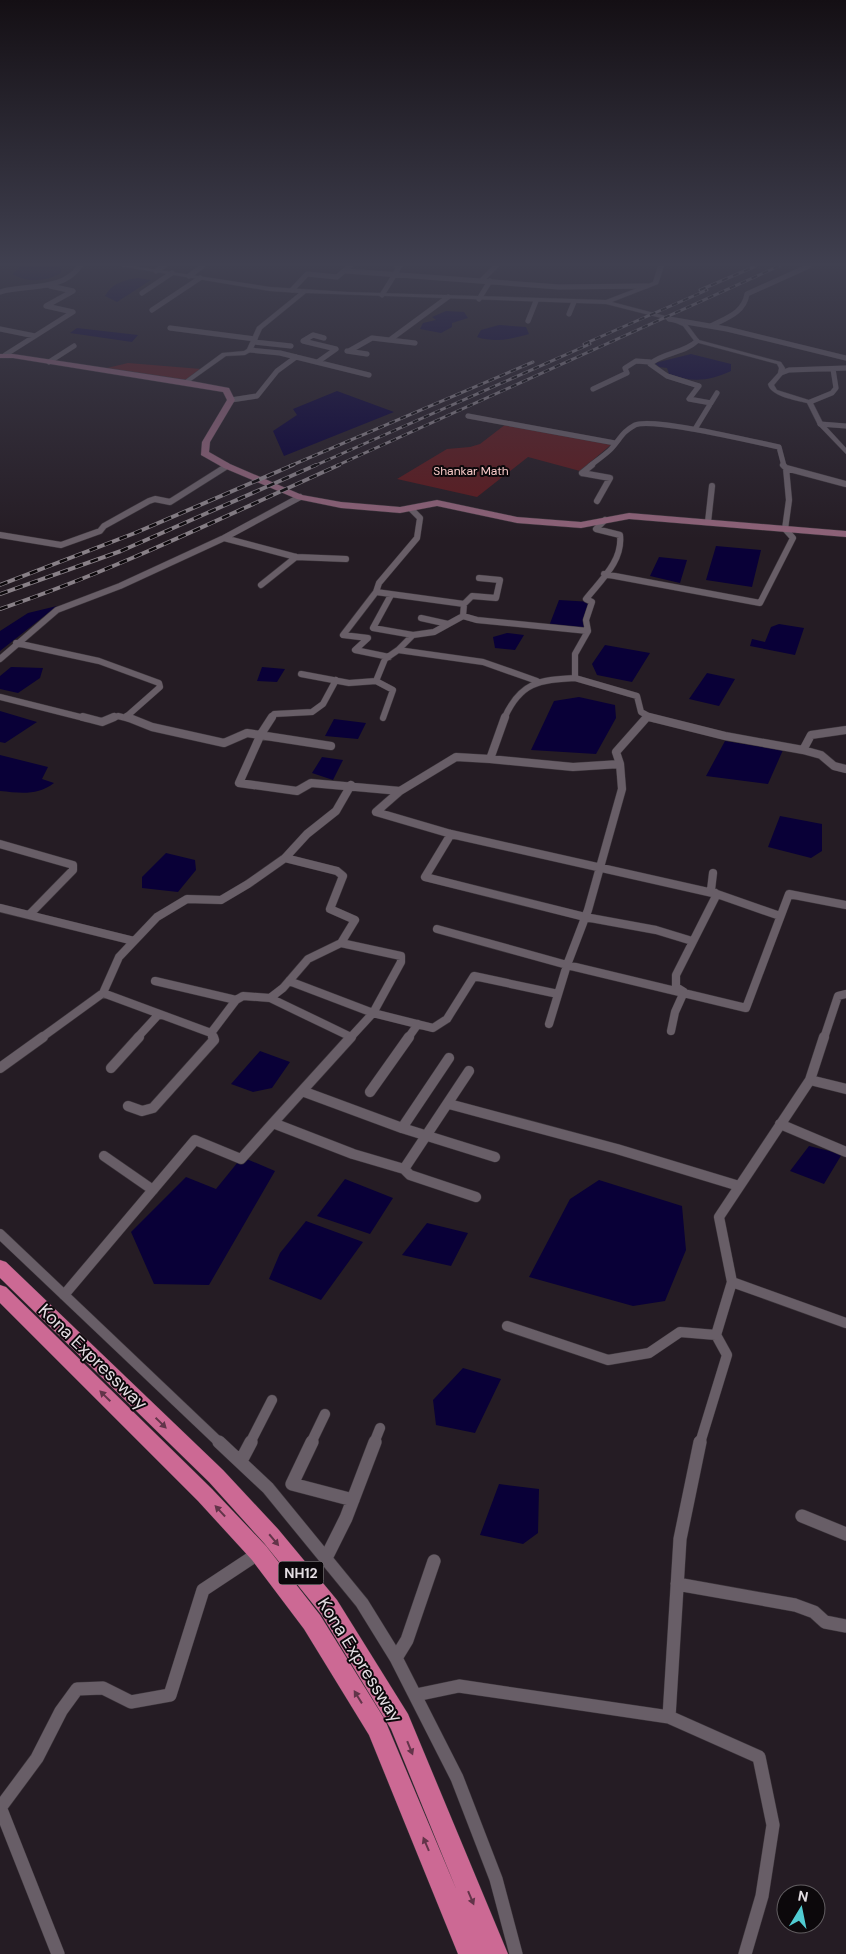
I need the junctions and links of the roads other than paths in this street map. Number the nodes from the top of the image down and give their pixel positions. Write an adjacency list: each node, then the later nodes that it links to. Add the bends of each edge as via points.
1 (12, 357): 10 (main road)
2 (57, 357): 10 (street)
3 (220, 357): 16 (street)
4 (296, 357): 19 (street, via 278,371 258,396)
5 (297, 357): 9 (street)
6 (324, 357): 9 (street)
7 (666, 357): 11 (street)
8 (762, 357): 14 (street, via 779,363)
9 (319, 361): 15 (street)
10 (49, 362): 16 (main road)
11 (650, 362): 17 (street, via 636,361 625,368 627,373); 21 (street, via 653,368 668,376 699,386 689,399)
12 (846, 368): 13 (street)
13 (833, 369): 14 (street); 20 (street, via 836,388)
14 (781, 373): 20 (street, via 770,385 775,391)
15 (369, 375)
16 (186, 382): 19 (main road, via 221,388 228,392)
17 (593, 389)
18 (716, 393): 21 (street)
19 (231, 400): 28 (main road, via 204,448 208,457)
20 (810, 402): 23 (street)
21 (711, 403): 25 (street)
22 (468, 416): 26 (street)
23 (820, 424): 24 (street); 27 (street)
24 (846, 426)
25 (696, 429): 26 (street, via 638,424 622,433); 29 (street, via 779,447 782,464)
26 (615, 443): 33 (street, via 582,472 610,478)
27 (846, 452)
28 (227, 466): 32 (main road); 39 (street, via 170,502 148,501 100,531 67,544)
29 (786, 468): 30 (street); 37 (street, via 789,500)
30 (846, 484)
31 (712, 486): 36 (street)
32 (300, 497): 34 (main road, via 341,505); 40 (street)
33 (597, 501)
34 (411, 509): 35 (main road, via 433,502 555,524 581,526); 46 (street, via 420,518 418,538 379,583)
35 (604, 520): 36 (main road, via 629,516); 43 (street, via 596,529 620,535 621,544 616,561)
36 (708, 522): 37 (main road)
37 (784, 529): 38 (main road); 43 (street, via 793,538 760,603)
38 (846, 534)
39 (0, 535)
40 (224, 538): 41 (street); 54 (street, via 120,586 57,610)
41 (296, 557): 42 (street); 45 (street)
42 (346, 559)
43 (604, 574): 52 (street, via 586,599 592,602 586,620)
44 (479, 578): 48 (street, via 500,580 496,598 472,596)
45 (261, 584)
46 (376, 592): 47 (street); 56 (street, via 343,635 368,638 355,650)
47 (391, 595): 48 (street); 53 (street, via 373,628)
48 (464, 604): 49 (street)
49 (463, 616): 51 (street); 52 (street)
50 (421, 618): 51 (street)
51 (448, 624): 53 (street, via 434,632)
52 (588, 631): 59 (street, via 575,654)
53 (413, 636): 55 (street)
54 (16, 642): 57 (street); 64 (street, via 99,661 161,684)
55 (398, 650): 56 (street); 62 (street, via 483,662)
56 (388, 657): 61 (street)
57 (0, 659)
58 (301, 674): 60 (street)
59 (575, 678): 62 (street); 65 (street, via 637,696 641,712)
60 (336, 680): 61 (street); 68 (street, via 326,703 316,712 274,714)
61 (376, 681): 66 (street, via 393,690)
62 (537, 681): 71 (street, via 525,689 505,715)
63 (0, 697): 64 (street, via 102,722 118,716)
64 (126, 717): 68 (street, via 152,727 224,743 247,733)
65 (647, 717): 70 (street); 72 (street, via 616,752)
66 (383, 718)
67 (846, 730): 70 (street, via 811,734)
68 (261, 734): 69 (street); 74 (street, via 239,783 297,791 311,783)
69 (331, 746)
70 (803, 750): 73 (street, via 821,755 834,766)
71 (490, 759): 72 (street, via 573,767); 75 (street, via 456,757)
72 (620, 764): 79 (street, via 622,789)
73 (846, 769)
74 (351, 785): 75 (street); 78 (street, via 336,811 307,834)
75 (400, 791): 76 (street, via 376,812)
76 (451, 834): 79 (street); 86 (street, via 425,877)
77 (0, 844): 84 (street, via 73,865 73,870)
78 (285, 858): 88 (street, via 221,900 187,899 157,917); 90 (street, via 337,871 343,876 330,909 355,920)
79 (600, 866): 81 (street); 86 (street)
80 (713, 873): 81 (street, via 711,890)
81 (717, 894): 85 (street); 89 (street)
82 (846, 905): 85 (street, via 789,894)
83 (0, 908): 84 (street)
84 (29, 915): 88 (street)
85 (780, 916): 94 (street, via 746,1008)
86 (585, 917): 89 (street, via 656,930); 91 (street)
87 (437, 929): 91 (street)
88 (134, 941): 95 (street, via 119,957)
89 (692, 941): 94 (street, via 676,975 676,987)
90 (342, 943): 93 (street, via 308,959); 100 (street, via 401,956 401,962)
91 (567, 965): 94 (street); 96 (street)
92 (155, 981): 99 (street)
93 (289, 982): 98 (street); 100 (street)
94 (684, 992): 104 (street)
95 (103, 993): 101 (street); 108 (street)
96 (558, 994): 102 (street, via 474,976 446,1019 433,1028); 103 (street)
97 (846, 994): 111 (street, via 838,996)
98 (270, 998): 99 (street, via 243,996); 106 (street)
99 (236, 1000): 105 (street)
100 (373, 1012): 102 (street); 106 (street)
101 (159, 1014): 105 (street); 109 (street)
102 (418, 1024): 114 (street)
103 (549, 1024)
104 (670, 1032)
105 (211, 1034): 116 (street, via 214,1040 153,1108 142,1111)
106 (350, 1037): 113 (street)
107 (449, 1058): 119 (street)
108 (0, 1068)
109 (111, 1068)
110 (469, 1071): 115 (street)
111 (810, 1080): 112 (street); 118 (street)
112 (846, 1089)
113 (302, 1091): 117 (street); 119 (street)
114 (370, 1092)
115 (449, 1104): 120 (street); 125 (street)
116 (128, 1106)
117 (273, 1123): 124 (street, via 353,1154); 126 (street, via 241,1159 195,1140)
118 (780, 1124): 121 (street); 125 (street)
119 (402, 1128): 120 (street)
120 (425, 1135): 123 (street); 124 (street)
121 (846, 1152)
122 (104, 1156): 126 (street)
123 (495, 1157)
124 (404, 1169): 127 (street, via 410,1175)
125 (739, 1186): 130 (street, via 719,1217)
126 (153, 1190): 132 (street)
127 (476, 1197)
128 (0, 1234): 132 (street)
129 (0, 1267): 154 (highway, Kona Expressway / NH12, one-way to 154, via 216,1476 329,1607 400,1722)
130 (732, 1282): 133 (street); 135 (street)
131 (0, 1292): 143 (highway, Kona Expressway / NH12, one-way to 131, via 205,1495)
132 (64, 1294): 139 (street)
133 (846, 1323)
134 (507, 1326): 135 (street, via 608,1360 649,1353 680,1332)
135 (716, 1335): 146 (street, via 727,1355 701,1438 680,1540)
136 (272, 1400): 139 (street)
137 (325, 1414): 140 (street, via 292,1484)
138 (380, 1428): 140 (street)
139 (241, 1461): 144 (street, via 268,1488)
140 (353, 1500): 144 (street)
141 (802, 1516): 142 (street)
142 (846, 1534)
143 (259, 1554): 151 (street, via 203,1590 170,1695 131,1702 103,1688 77,1689 61,1711 37,1758); 153 (highway, Kona Expressway / NH12, one-way to 143, via 377,1728 312,1622)
144 (326, 1558): 148 (street, via 362,1603)
145 (434, 1561): 148 (street, via 407,1640)
146 (677, 1584): 147 (street, via 796,1605 814,1612 825,1622); 150 (street)
147 (846, 1626)
148 (396, 1658): 149 (street)
149 (416, 1695): 150 (street, via 459,1686); 155 (street, via 457,1778 496,1879)
150 (669, 1717): 156 (street, via 759,1757 773,1825 762,1896)
151 (0, 1807): 152 (street)
152 (58, 1954)
153 (472, 1954)
154 (495, 1954)
155 (516, 1954)
156 (745, 1954)

